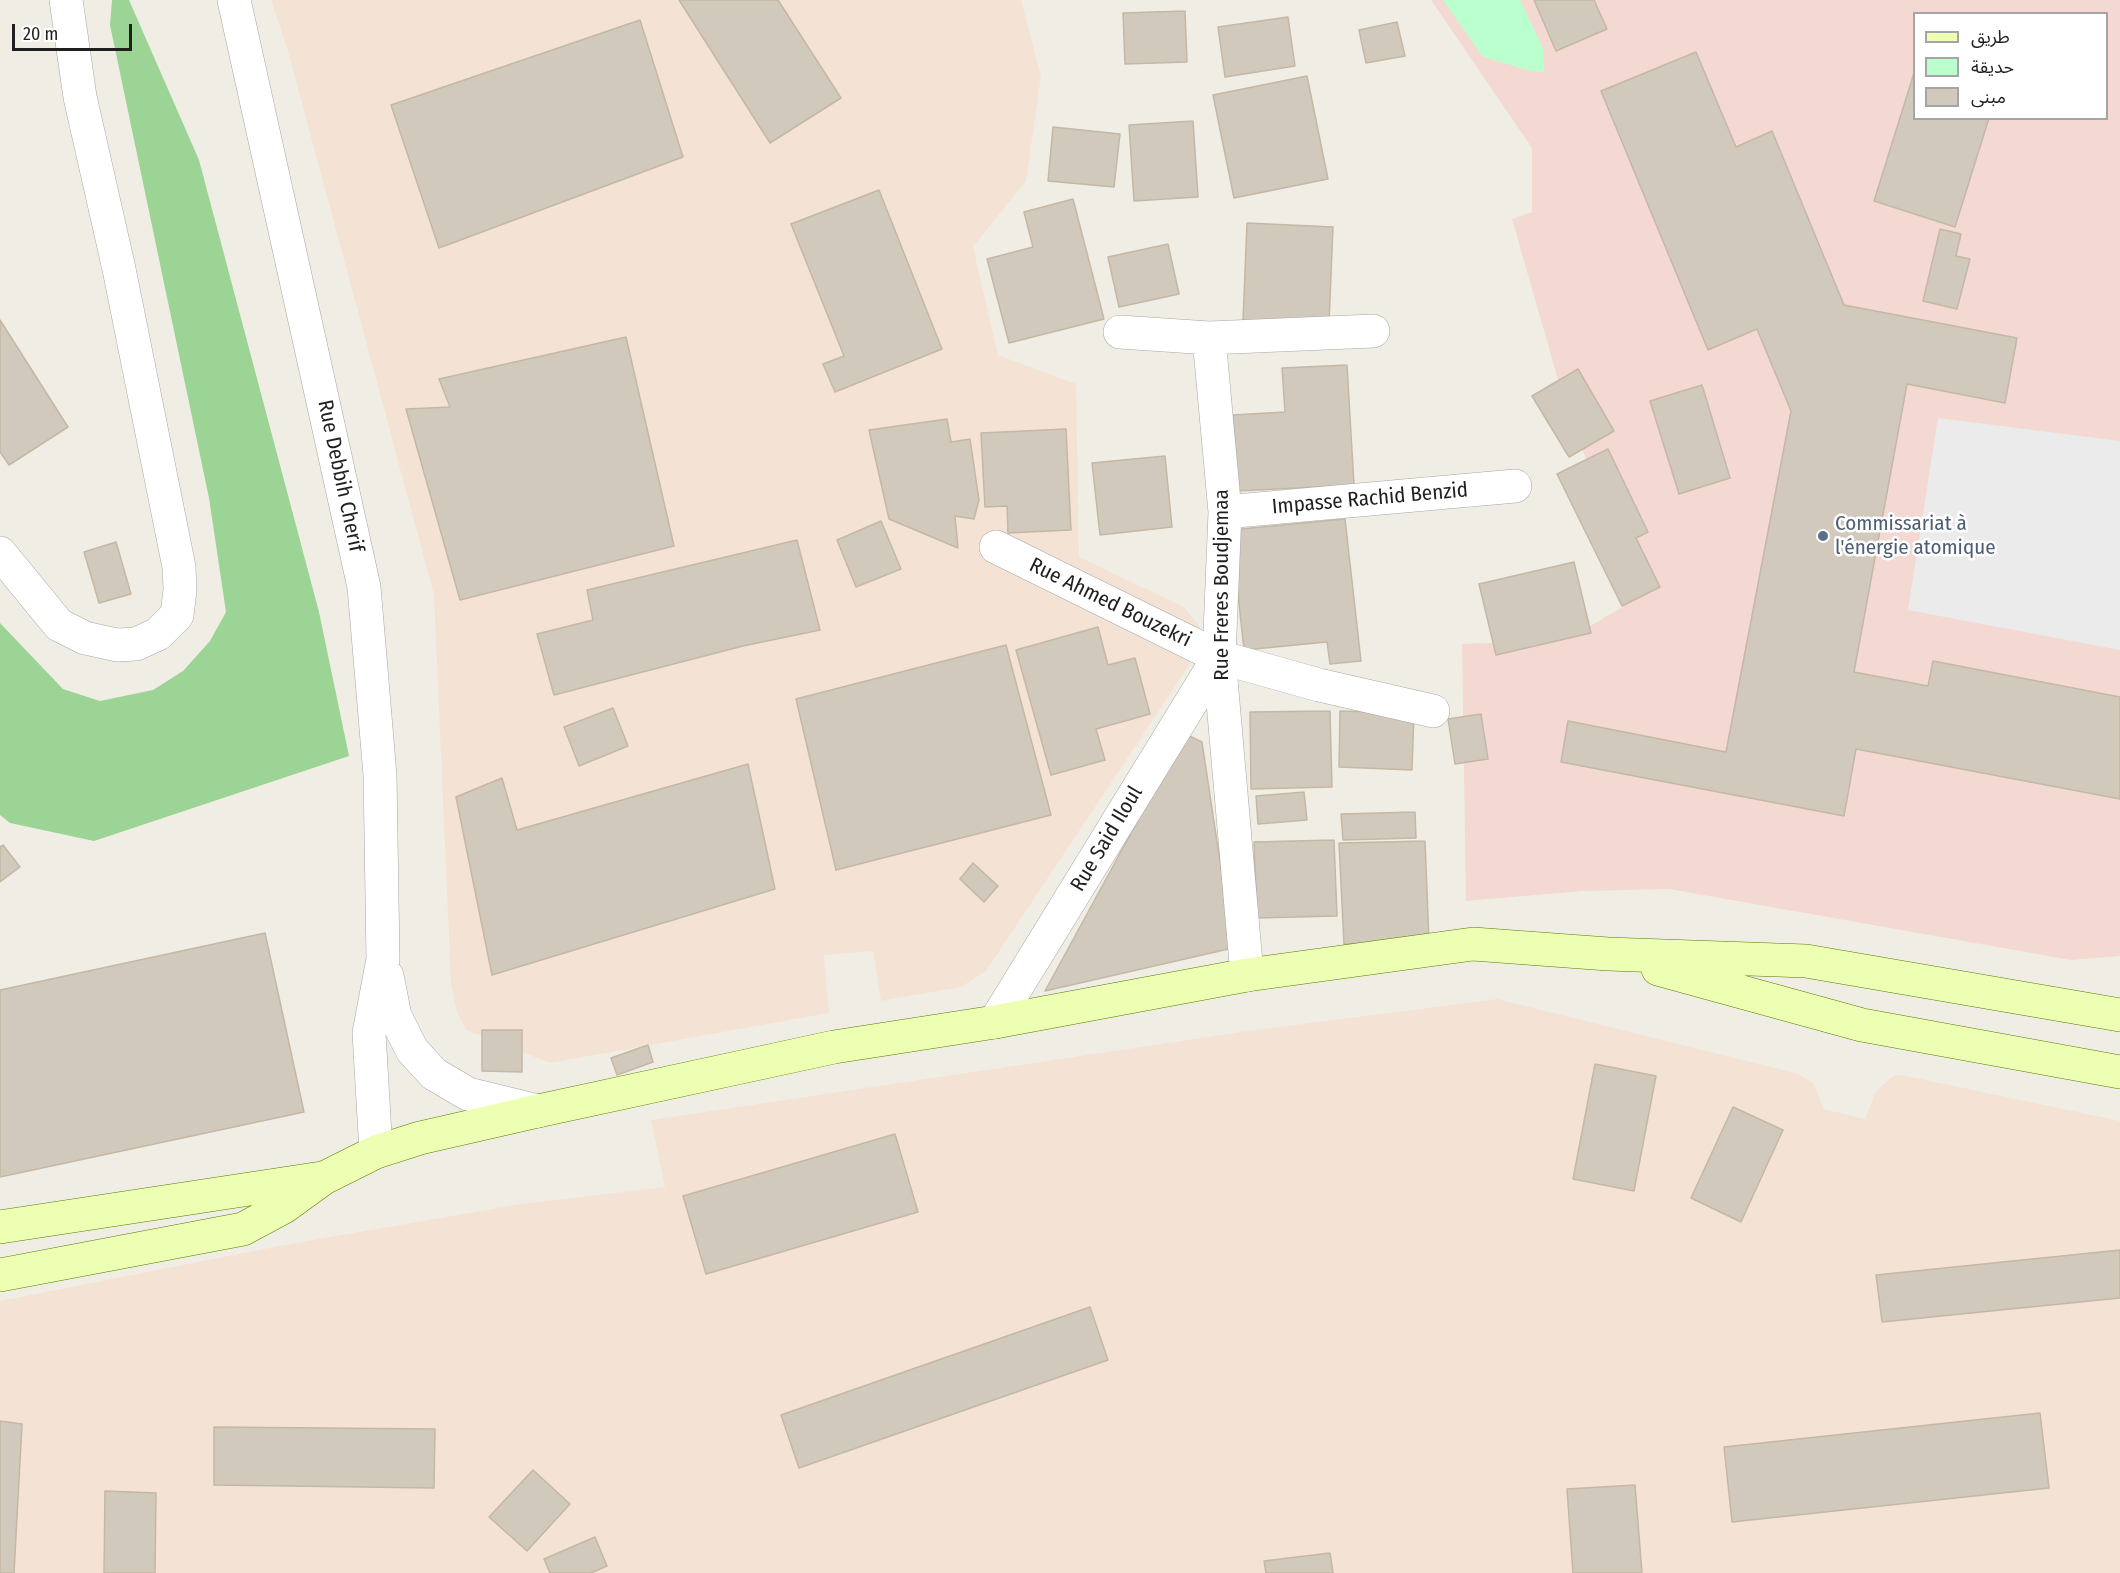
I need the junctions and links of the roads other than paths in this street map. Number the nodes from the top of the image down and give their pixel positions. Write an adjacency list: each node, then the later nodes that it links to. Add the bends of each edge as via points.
1 (66, 0): 9 (street, via 80,97 179,567 177,615 158,634 136,644 117,645 85,638 59,625)
2 (234, 0): 13 (street, Rue Debbih Cherif, via 364,587 380,775)
3 (1373, 331): 5 (street)
4 (1120, 332): 5 (street)
5 (1209, 338): 7 (street, Rue Freres Boudjemaa)
6 (1515, 486): 7 (street, Impasse Rachid Benzid)
7 (1225, 512): 10 (street, Rue Freres Boudjemaa)
8 (996, 547): 10 (street, Rue Ahmed Bouzekri)
9 (0, 553)
10 (1219, 657): 11 (street, Rue Ahmed Bouzekri); 14 (street, Rue Freres Boudjemaa); 16 (street, Rue Said Iloul)
11 (1433, 711)
12 (1608, 954): 14 (main road, via 1473,944); 15 (main road, via 1806,961); 17 (main road, via 1862,1025)
13 (383, 959): 18 (street, Rue Debbih Cherif, via 395,1016 412,1050 435,1074 468,1094); 19 (street, Rue Debbih Cherif, via 369,1033)
14 (1247, 975): 16 (main road)
15 (2115, 1011)
16 (995, 1022): 18 (main road, via 834,1047)
17 (2120, 1072)
18 (538, 1112): 19 (main road, via 420,1138)
19 (376, 1152): 20 (main road)
20 (324, 1178): 21 (main road); 22 (main road, via 278,1211 243,1229)
21 (0, 1227)
22 (0, 1275)

